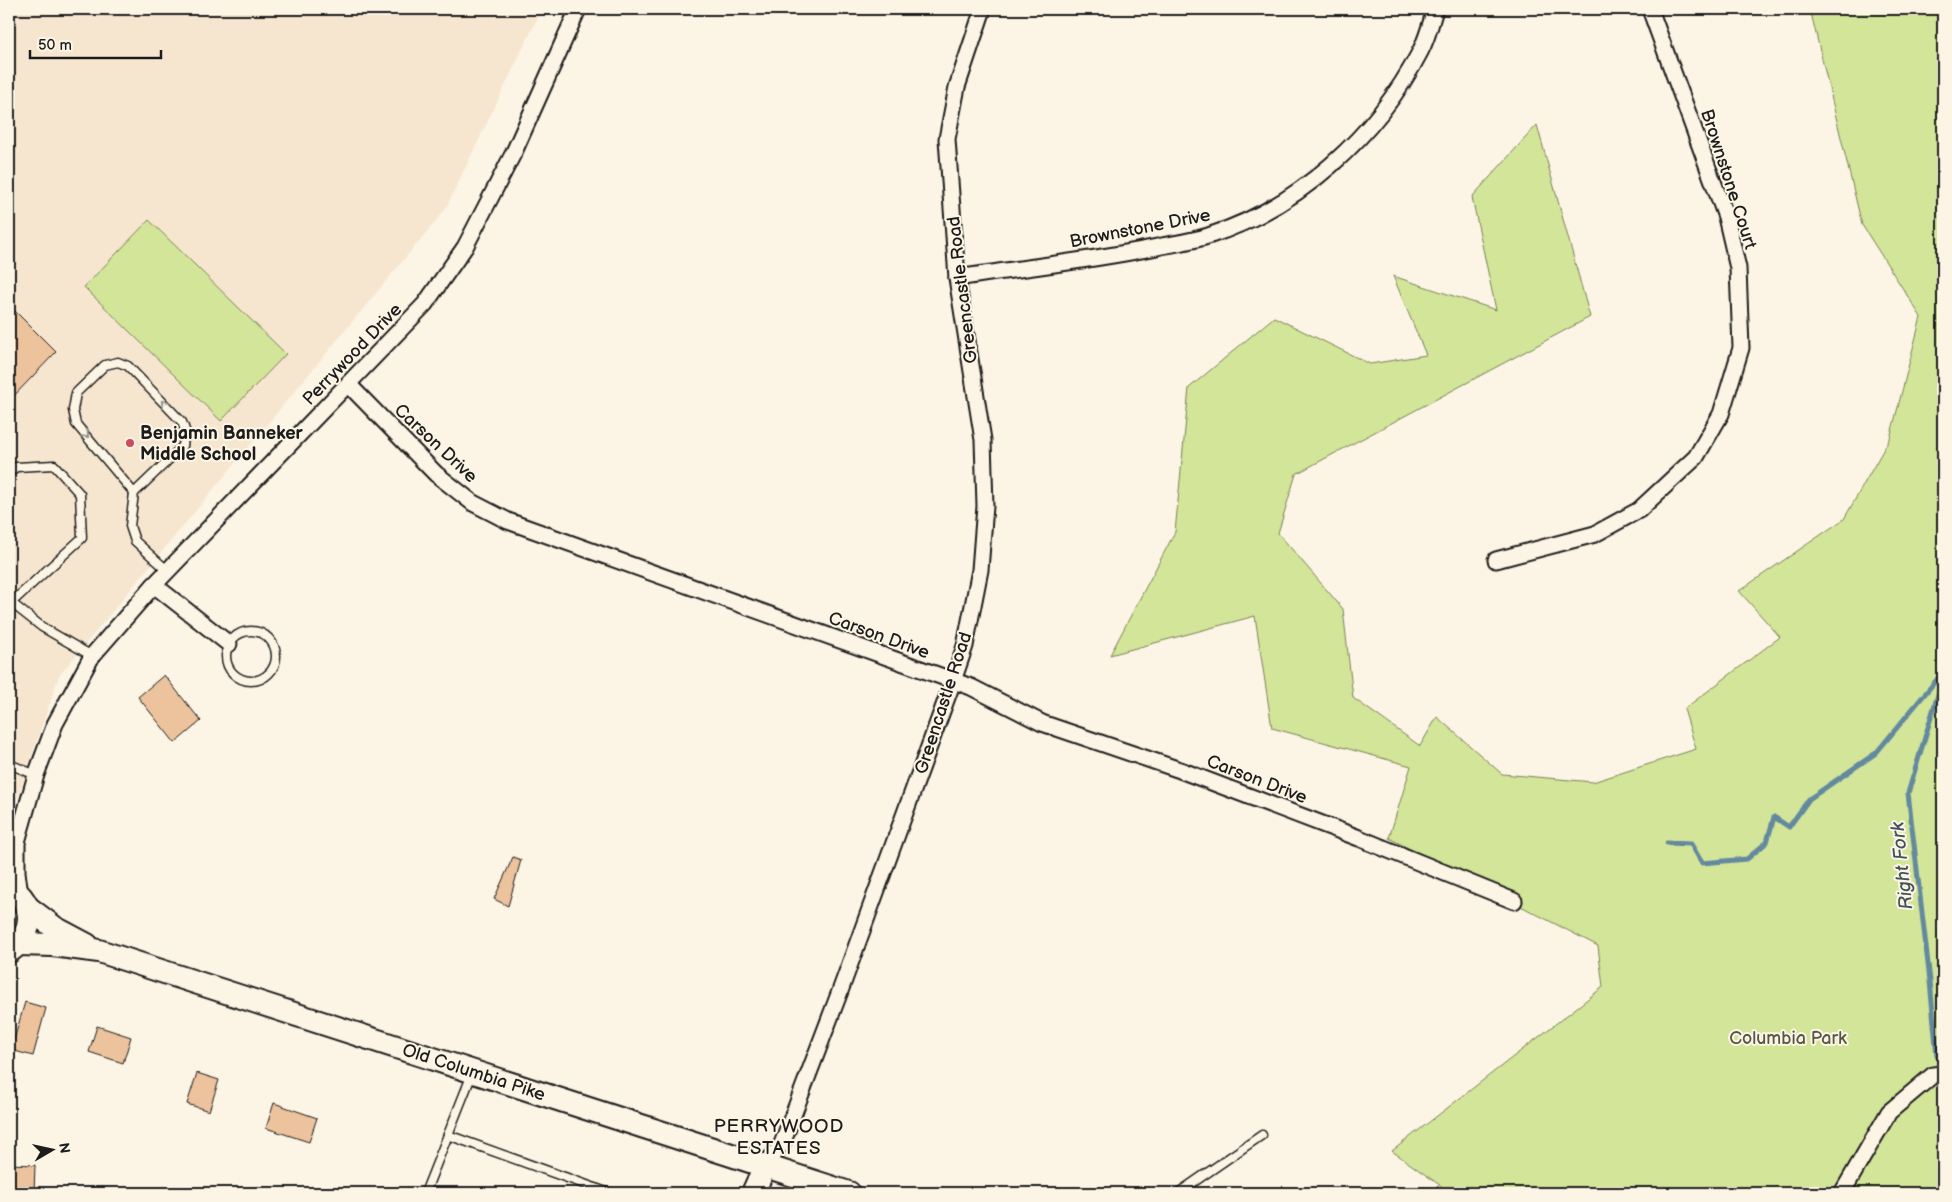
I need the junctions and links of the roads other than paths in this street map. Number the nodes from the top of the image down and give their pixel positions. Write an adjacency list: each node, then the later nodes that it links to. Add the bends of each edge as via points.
1 (578, 9): 6 (street, Perrywood Drive, via 514,152 465,247 425,304)
2 (983, 9): 5 (street, Greencastle Road, via 957,87 947,139)
3 (1435, 9): 5 (street, Brownstone Drive, via 1421,50 1396,94 1368,128 1312,183 1268,211 1208,236 1130,252)
4 (1650, 9): 9 (street, Brownstone Court, via 1726,217 1738,268 1741,348 1721,414 1696,457 1639,510 1595,534)
5 (957, 278): 15 (street, Greencastle Road, via 983,440 985,506 980,570 965,646)
6 (349, 385): 10 (street, Perrywood Drive); 15 (street, Carson Drive, via 436,474 473,503 508,520)
7 (9, 473): 12 (lane, via 16,467 54,465 80,494 82,538)
8 (134, 493): 8 (lane, one-way to 8, via 183,446 185,430 182,422 128,366 118,362 105,366 76,393 73,410 76,424); 10 (lane, via 130,526 135,541)
9 (1496, 560)
10 (168, 572): 11 (street, Perrywood Drive)
11 (154, 585): 13 (street); 14 (street, Perrywood Drive)
12 (10, 602): 14 (lane, via 42,627)
13 (229, 644): 13 (lane, via 240,633 263,634 273,646 275,662 272,669 259,679 242,679 235,675 226,660)
14 (92, 656): 17 (street, Perrywood Drive, via 55,724)
15 (953, 681): 20 (street, Carson Drive, via 1042,723 1199,777); 27 (street, Greencastle Road, via 782,1144)
16 (9, 764): 17 (lane)
17 (36, 775): 18 (street, Perrywood Drive)
18 (13, 848): 19 (street, Perrywood Drive)
19 (18, 896): 21 (main road, via 29,918 28,930); 22 (main road, Old Columbia Pike, via 55,928)
20 (1514, 901)
21 (14, 948): 22 (main road, Old Columbia Pike, via 53,945)
22 (98, 951): 23 (main road, Old Columbia Pike)
23 (473, 1072): 25 (lane); 27 (main road, Old Columbia Pike)
24 (1943, 1074): 33 (street, via 1933,1075 1889,1112)
25 (448, 1135): 28 (lane); 29 (lane)
26 (1262, 1135): 32 (lane)
27 (765, 1166): 30 (main road, Greencastle Road); 31 (main road, Old Columbia Pike)
28 (425, 1193)
29 (609, 1193)
30 (753, 1193)
31 (849, 1193)
32 (1178, 1193)
33 (1842, 1193)

